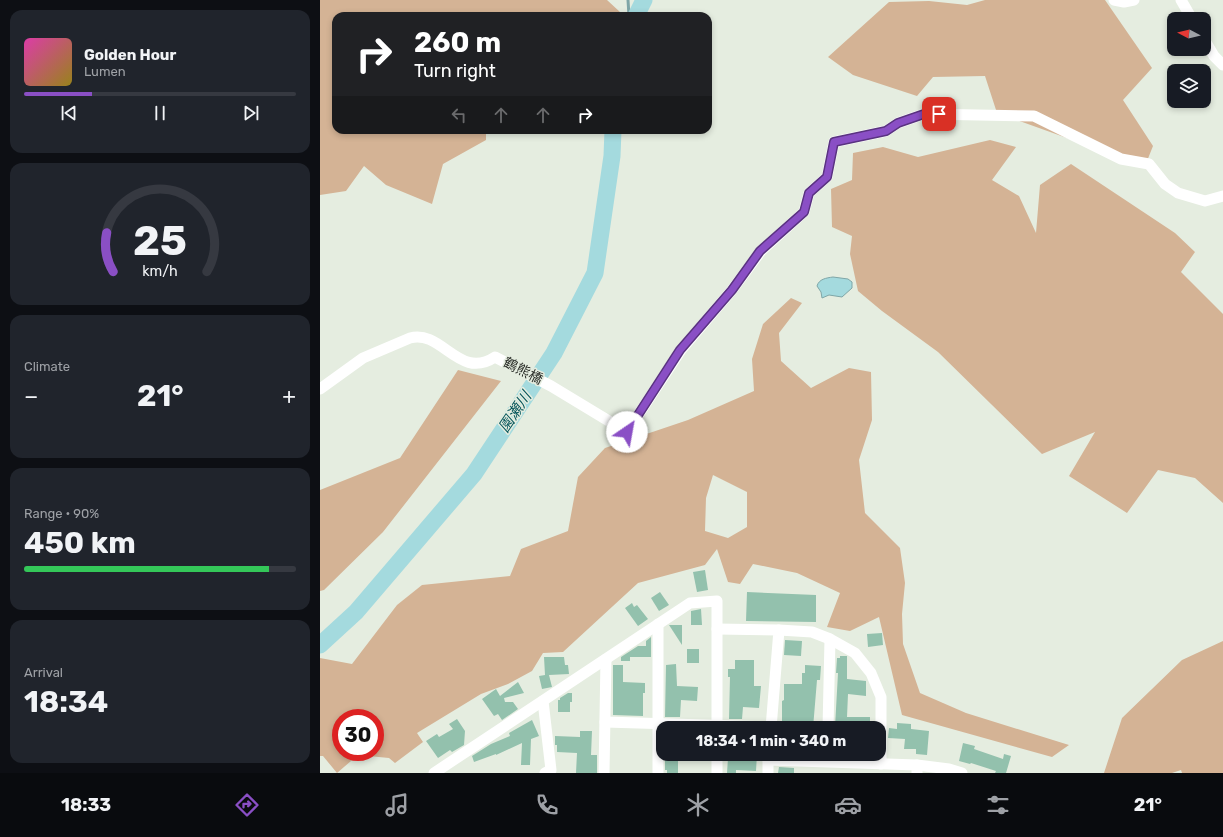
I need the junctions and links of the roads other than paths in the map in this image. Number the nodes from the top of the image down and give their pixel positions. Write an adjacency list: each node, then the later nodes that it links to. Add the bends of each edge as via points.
1 (1114, 0): 2 (street)
2 (1134, 0)
3 (1181, 0): 4 (street)
4 (1188, 12)
5 (1211, 51): 6 (street)
6 (1223, 66)
7 (1223, 196): 8 (street, 鶴熊橋, via 1205,201 1178,193 1165,184 1149,164 1121,159 1034,116 924,114 898,123 886,131 834,142 827,177 809,193 804,212 760,251 732,290 680,350 627,432 551,386 495,357 472,364 436,343 416,336 363,358)
8 (320, 389)
9 (658, 624): 10 (street, via 690,602 717,601); 13 (street); 15 (street)
10 (717, 629): 11 (street); 16 (street)
11 (779, 630): 12 (street, via 812,632); 17 (street)
12 (830, 639): 18 (street); 25 (street, via 855,653 871,673 882,697)
13 (606, 659): 14 (street); 19 (street)
14 (543, 701): 27 (street); 28 (street)
15 (659, 721)
16 (717, 721)
17 (772, 721)
18 (828, 721)
19 (605, 722): 20 (street); 29 (street)
20 (656, 724)
21 (658, 761): 30 (street)
22 (717, 761): 31 (street)
23 (768, 761): 32 (street)
24 (854, 761): 25 (street)
25 (881, 764): 26 (street)
26 (917, 769): 33 (street)
27 (439, 771)
28 (549, 772)
29 (604, 773)
30 (658, 773)
31 (717, 773)
32 (768, 773)
33 (962, 773)

